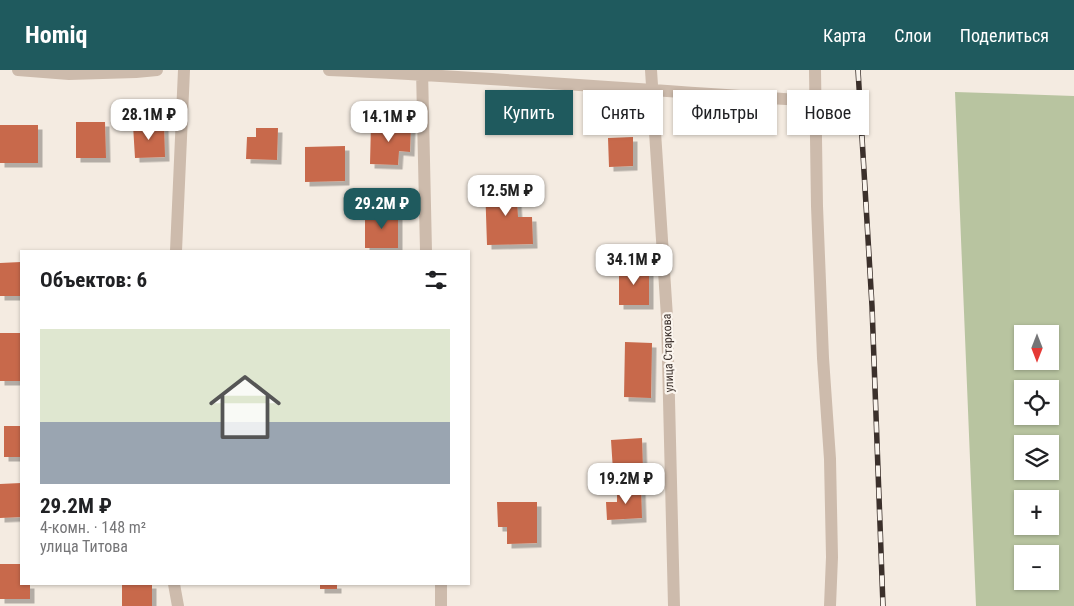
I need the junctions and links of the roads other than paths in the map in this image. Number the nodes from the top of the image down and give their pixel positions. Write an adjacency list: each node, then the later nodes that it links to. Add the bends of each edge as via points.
1 (18, 70): 2 (street, via 69,74)
2 (157, 70)
3 (184, 70): 14 (street)
4 (329, 70): 7 (street)
5 (651, 70): 8 (street, улица Старкова)
6 (815, 70): 9 (street)
7 (422, 72): 8 (street); 15 (street)
8 (652, 90)
9 (816, 90)
10 (663, 91): 11 (street)
11 (787, 99)
12 (655, 135): 20 (street, улица Старкова, via 667,317)
13 (816, 135): 21 (street, via 823,358 830,459)
14 (176, 250)
15 (426, 250)
16 (174, 585): 18 (street)
17 (440, 585): 19 (street)
18 (178, 606)
19 (442, 606)
20 (674, 606)
21 (830, 606)

